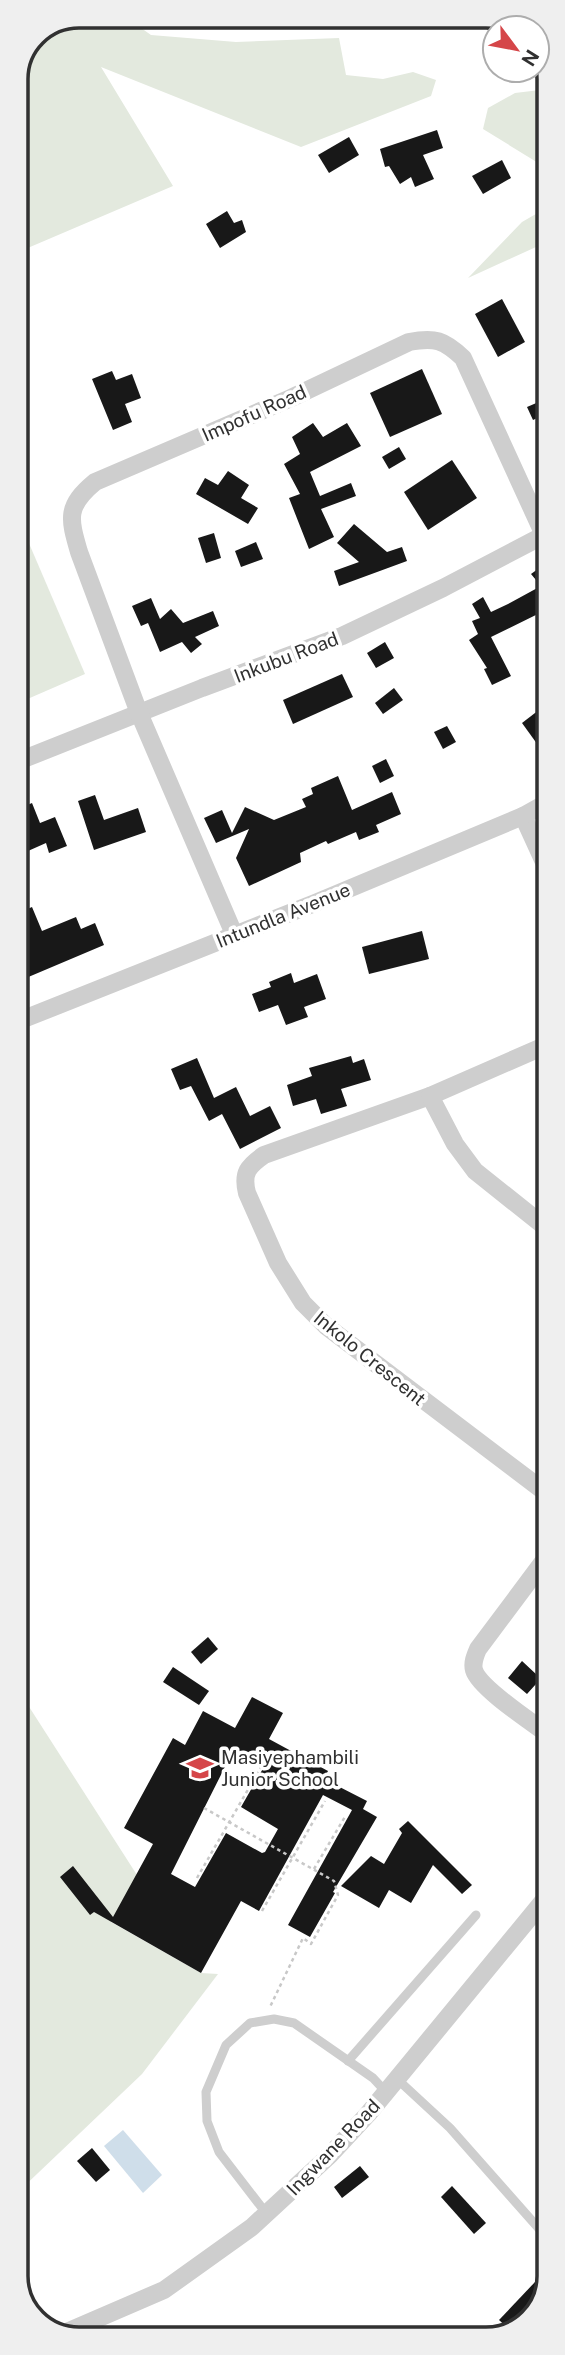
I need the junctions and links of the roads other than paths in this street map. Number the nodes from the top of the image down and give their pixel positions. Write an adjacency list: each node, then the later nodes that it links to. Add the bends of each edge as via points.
1 (537, 515): 3 (street, Impofu Road, via 463,358 450,346 425,339 409,342 95,482 73,504 72,530)
2 (537, 539): 3 (street, Inkubu Road, via 342,636)
3 (139, 713): 4 (street, Inkubu Road); 8 (street, Impofu Road)
4 (28, 757)
5 (537, 808): 6 (street, Intundla Avenue)
6 (523, 816): 7 (street); 8 (street, Intundla Avenue)
7 (537, 848)
8 (234, 934): 9 (street, Intundla Avenue)
9 (28, 1017)
10 (537, 1049): 11 (street, Inkolo Crescent)
11 (430, 1096): 12 (street, via 474,1171); 13 (street, Inkolo Crescent, via 264,1155 248,1170 244,1180 247,1193 278,1263 303,1303 326,1326)
12 (537, 1221)
13 (537, 1486)
14 (537, 1570): 15 (street, via 473,1660 474,1670 487,1688)
15 (537, 1726)
16 (537, 1909): 19 (street, Ingwane Road)
17 (476, 1915): 18 (lane)
18 (348, 2061): 19 (lane); 20 (lane, via 294,2023 274,2019 250,2023 226,2045 206,2092 207,2121 219,2152)
19 (391, 2085): 20 (street, Ingwane Road, via 330,2155); 21 (lane, via 450,2128)
20 (266, 2213): 22 (street, Ingwane Road, via 164,2290)
21 (537, 2226)
22 (78, 2327)

